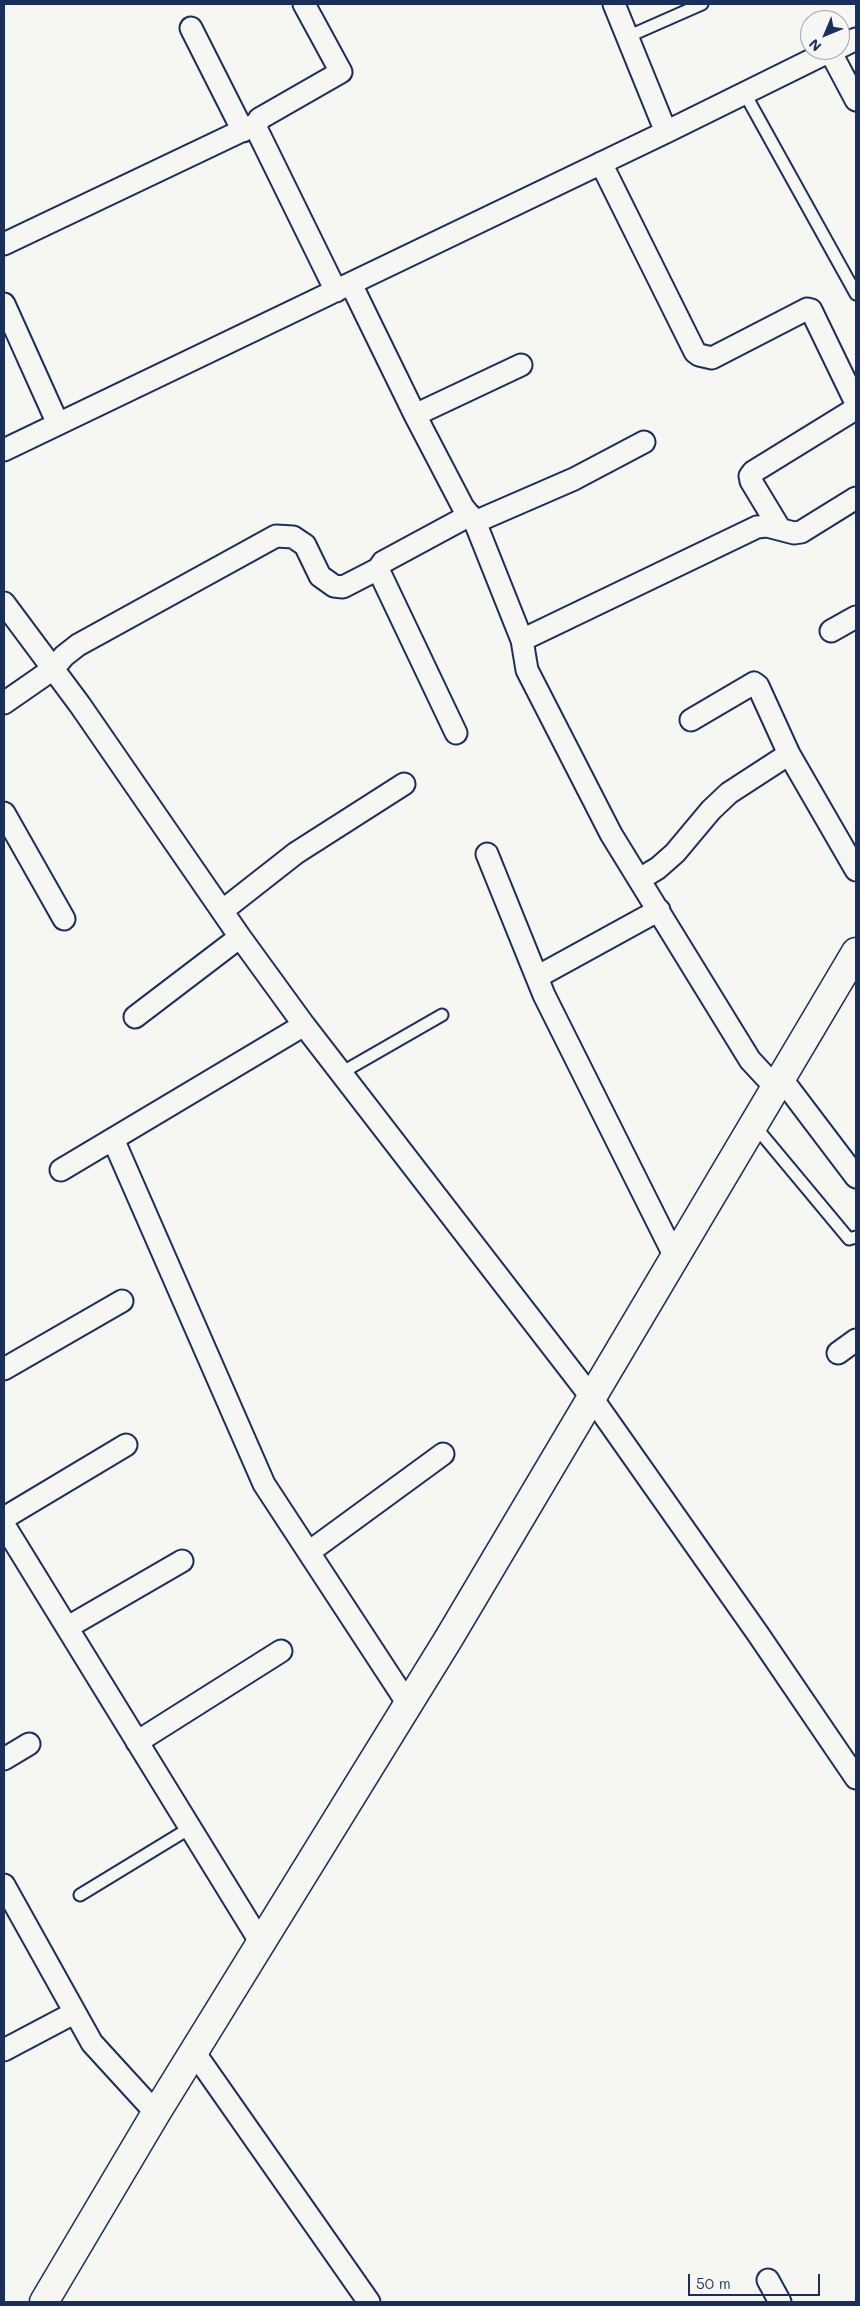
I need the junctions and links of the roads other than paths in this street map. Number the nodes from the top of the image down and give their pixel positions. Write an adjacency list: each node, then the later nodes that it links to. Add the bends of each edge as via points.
1 (304, 4): 10 (street, via 341,72)
2 (614, 4): 5 (street)
3 (702, 4): 5 (lane)
4 (191, 28): 10 (street)
5 (627, 37): 11 (street)
6 (812, 60): 8 (street)
7 (839, 60): 9 (street)
8 (746, 94): 11 (street); 15 (lane)
9 (856, 100)
10 (250, 127): 13 (street); 14 (street, via 256,128)
11 (666, 132): 12 (street)
12 (601, 164): 14 (street); 24 (street, via 699,355 712,358 811,310 856,402 852,411 750,476)
13 (4, 244)
14 (344, 287): 18 (street); 19 (street)
15 (856, 294)
16 (4, 304): 19 (street)
17 (521, 365): 18 (street)
18 (415, 415): 23 (street, via 462,507)
19 (58, 424): 21 (street)
20 (644, 442): 23 (street, via 574,479)
21 (4, 450)
22 (856, 498): 24 (street, via 801,532)
23 (473, 519): 25 (street, via 383,562); 29 (street)
24 (780, 529): 29 (street, via 756,527)
25 (378, 569): 30 (street, via 343,587 334,586 320,576 305,545 293,537 276,536 78,645); 33 (street)
26 (4, 603): 30 (street)
27 (856, 616): 28 (street)
28 (831, 631)
29 (522, 640): 39 (street, via 527,670 611,834)
30 (53, 669): 31 (street); 41 (street)
31 (4, 703)
32 (691, 720): 34 (street, via 754,683)
33 (456, 733)
34 (789, 754): 38 (street); 39 (street, via 729,794 674,853)
35 (404, 784): 41 (street, via 296,853)
36 (4, 813): 42 (street)
37 (487, 854): 45 (street)
38 (856, 870)
39 (640, 879): 40 (street)
40 (659, 910): 45 (street); 50 (street, via 750,1060)
41 (222, 911): 43 (street)
42 (64, 919)
43 (240, 937): 47 (street); 48 (street)
44 (856, 952): 50 (street)
45 (537, 977): 56 (street)
46 (442, 1015): 49 (lane)
47 (135, 1017)
48 (304, 1025): 49 (street); 52 (street)
49 (341, 1073): 61 (street)
50 (779, 1083): 51 (street); 54 (street)
51 (754, 1125): 55 (lane, via 850,1239); 56 (street)
52 (113, 1139): 53 (street); 66 (street, via 264,1484)
53 (61, 1170)
54 (856, 1177)
55 (856, 1238)
56 (675, 1257): 61 (street)
57 (122, 1301): 60 (street)
58 (856, 1340): 59 (street)
59 (838, 1353)
60 (4, 1369)
61 (592, 1398): 70 (street); 74 (street)
62 (126, 1445): 64 (street)
63 (443, 1454): 66 (street)
64 (4, 1518)
65 (4, 1525): 68 (street)
66 (309, 1552): 70 (street)
67 (182, 1561): 68 (street)
68 (68, 1627): 71 (street)
69 (281, 1651): 71 (street)
70 (408, 1704): 78 (street)
71 (137, 1742): 75 (street)
72 (28, 1744): 73 (street)
73 (4, 1758)
74 (854, 1768)
75 (190, 1828): 77 (lane); 78 (street)
76 (4, 1886): 79 (street)
77 (80, 1895)
78 (261, 1943): 81 (street)
79 (74, 2014): 80 (street); 82 (street, via 92,2043)
80 (4, 2050)
81 (194, 2052): 82 (street); 85 (street)
82 (156, 2113): 84 (street)
83 (768, 2280): 86 (street)
84 (44, 2302)
85 (369, 2302)
86 (780, 2302)

